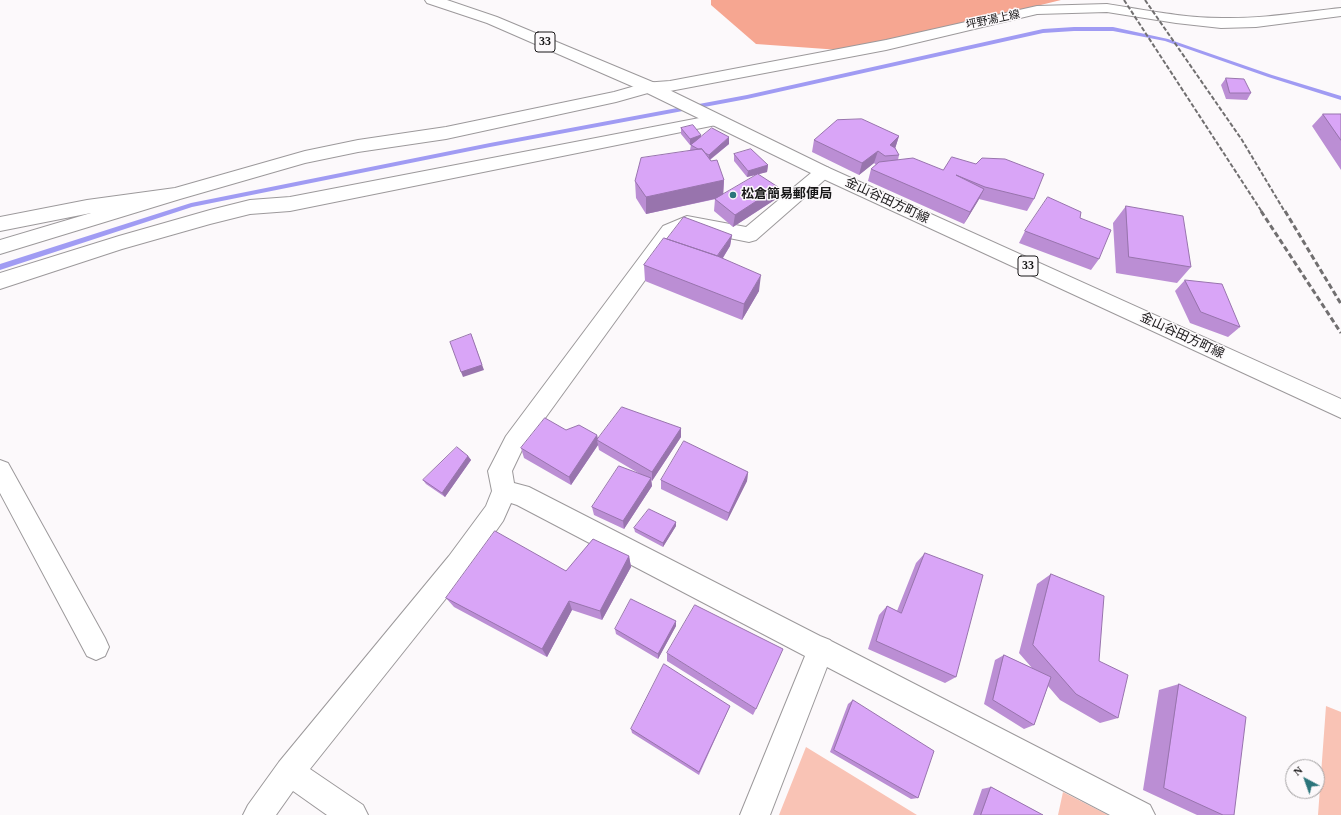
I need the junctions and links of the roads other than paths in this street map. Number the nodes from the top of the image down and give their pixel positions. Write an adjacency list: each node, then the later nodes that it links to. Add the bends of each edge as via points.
1 (432, 0): 3 (street, 金山谷田方町線 / 33, via 492,20)
2 (1341, 12): 3 (street, 坪野湯上線, via 1256,22 1221,23 1107,8 1037,10 886,45)
3 (652, 89): 4 (street, 金山谷田方町線 / 33); 6 (street, via 446,133 305,156)
4 (715, 120): 5 (street, 金山谷田方町線 / 33); 9 (street, via 290,204 250,207 126,241)
5 (823, 172): 10 (street, 金山谷田方町線 / 33); 12 (street, via 749,235 687,223 670,231 514,443 500,471)
6 (174, 194): 7 (street, via 55,212); 8 (street)
7 (0, 224)
8 (0, 247)
9 (0, 281)
10 (1341, 409)
11 (0, 470): 13 (street)
12 (504, 491): 14 (street, via 521,495); 15 (street, via 496,513 458,564)
13 (96, 647)
14 (821, 649): 18 (street); 19 (street)
15 (289, 772): 16 (street); 17 (street)
16 (258, 815)
17 (353, 815)
18 (755, 815)
19 (1140, 815)

